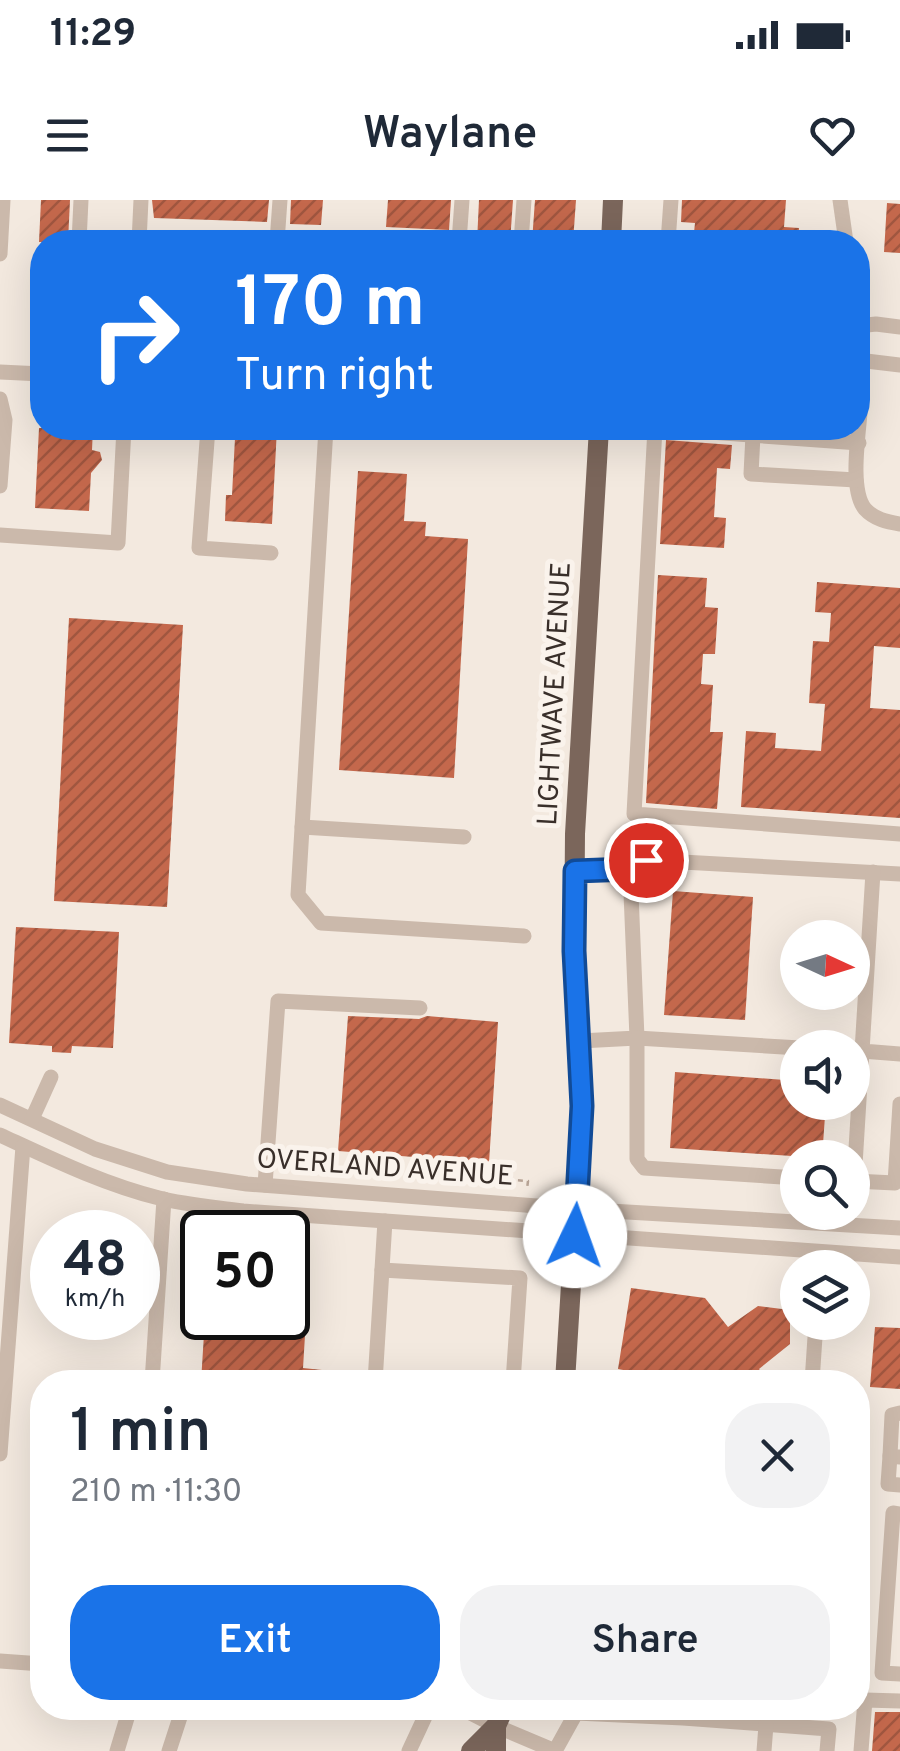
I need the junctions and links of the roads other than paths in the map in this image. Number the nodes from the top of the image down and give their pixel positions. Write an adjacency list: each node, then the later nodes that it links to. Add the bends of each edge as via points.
1 (3, 200): 18 (street)
2 (81, 200): 10 (street)
3 (141, 200): 11 (street)
4 (280, 200): 12 (street)
5 (462, 200): 13 (street)
6 (524, 200): 14 (street)
7 (613, 200): 15 (main road)
8 (671, 200): 16 (street)
9 (840, 200): 17 (street)
10 (79, 230)
11 (140, 230)
12 (278, 230)
13 (460, 230)
14 (522, 230)
15 (611, 230)
16 (669, 230)
17 (844, 230)
18 (0, 254)
19 (870, 325): 20 (street)
20 (900, 327)
21 (870, 362): 22 (street)
22 (900, 366)
23 (0, 372): 24 (street)
24 (30, 373)
25 (0, 399): 35 (street)
26 (123, 440): 37 (street, via 118,543)
27 (207, 440): 38 (street, via 200,548)
28 (325, 440): 39 (street)
29 (598, 440): 43 (main road, LIGHTWAVE AVENUE)
30 (654, 440): 40 (street, via 634,814)
31 (753, 440): 34 (street, via 751,474)
32 (828, 440): 33 (street)
33 (858, 442): 34 (street)
34 (856, 480): 36 (street, via 865,509)
35 (0, 486)
36 (900, 524)
37 (0, 535)
38 (271, 553)
39 (302, 827): 41 (street); 46 (street, via 298,895 321,923)
40 (900, 834)
41 (464, 837)
42 (630, 869): 43 (street); 44 (street, via 646,860); 49 (street)
43 (575, 871): 50 (main road, LIGHTWAVE AVENUE)
44 (873, 872): 45 (street); 48 (street)
45 (900, 874)
46 (524, 936)
47 (420, 1008): 62 (street, via 278,1001)
48 (859, 1030)
49 (637, 1038): 50 (street); 51 (street); 60 (street, via 637,1158 644,1168)
50 (580, 1041): 64 (main road, LIGHTWAVE AVENUE)
51 (780, 1047)
52 (870, 1052): 53 (street)
53 (900, 1054)
54 (52, 1077): 57 (street)
55 (900, 1104): 61 (street, via 896,1183)
56 (0, 1106): 57 (street, OVERLAND AVENUE)
57 (32, 1120): 62 (street, OVERLAND AVENUE, via 167,1172)
58 (0, 1135): 59 (street, OVERLAND AVENUE)
59 (23, 1146): 63 (street, OVERLAND AVENUE); 69 (street)
60 (780, 1177)
61 (870, 1185)
62 (264, 1186): 64 (street, OVERLAND AVENUE)
63 (164, 1199): 66 (street, OVERLAND AVENUE); 71 (street)
64 (576, 1208): 65 (street, OVERLAND AVENUE); 70 (main road, LIGHTWAVE AVENUE)
65 (780, 1215)
66 (385, 1222): 70 (street, OVERLAND AVENUE); 75 (street)
67 (870, 1222): 68 (street, OVERLAND AVENUE)
68 (900, 1228)
69 (8, 1232): 76 (street)
70 (575, 1236): 72 (street, OVERLAND AVENUE); 83 (main road, LIGHTWAVE AVENUE)
71 (160, 1255)
72 (780, 1255)
73 (900, 1257): 74 (street, OVERLAND AVENUE)
74 (870, 1258)
75 (382, 1270): 81 (street); 82 (street, via 520,1278)
76 (10, 1302): 77 (street); 86 (street)
77 (0, 1323)
78 (155, 1340): 80 (street)
79 (815, 1340): 84 (street)
80 (153, 1370)
81 (376, 1370)
82 (514, 1370)
83 (566, 1370)
84 (813, 1370)
85 (900, 1413): 87 (street, via 892,1415)
86 (0, 1454)
87 (895, 1456): 88 (street, via 888,1484)
88 (900, 1484)
89 (900, 1514): 92 (street, via 893,1513 882,1673)
90 (0, 1661): 91 (street)
91 (30, 1663)
92 (900, 1674)
93 (870, 1700): 94 (street)
94 (900, 1701)
95 (126, 1720): 105 (street)
96 (179, 1720): 106 (street)
97 (424, 1720): 107 (street)
98 (497, 1720): 108 (main road)
99 (500, 1720): 109 (main road)
100 (505, 1720): 101 (street, via 555,1751)
101 (572, 1720)
102 (687, 1720): 104 (street)
103 (863, 1720): 112 (street)
104 (766, 1725): 110 (street); 111 (street, via 829,1730)
105 (116, 1751)
106 (169, 1751)
107 (409, 1751)
108 (471, 1751)
109 (496, 1751)
110 (764, 1751)
111 (827, 1751)
112 (861, 1751)

